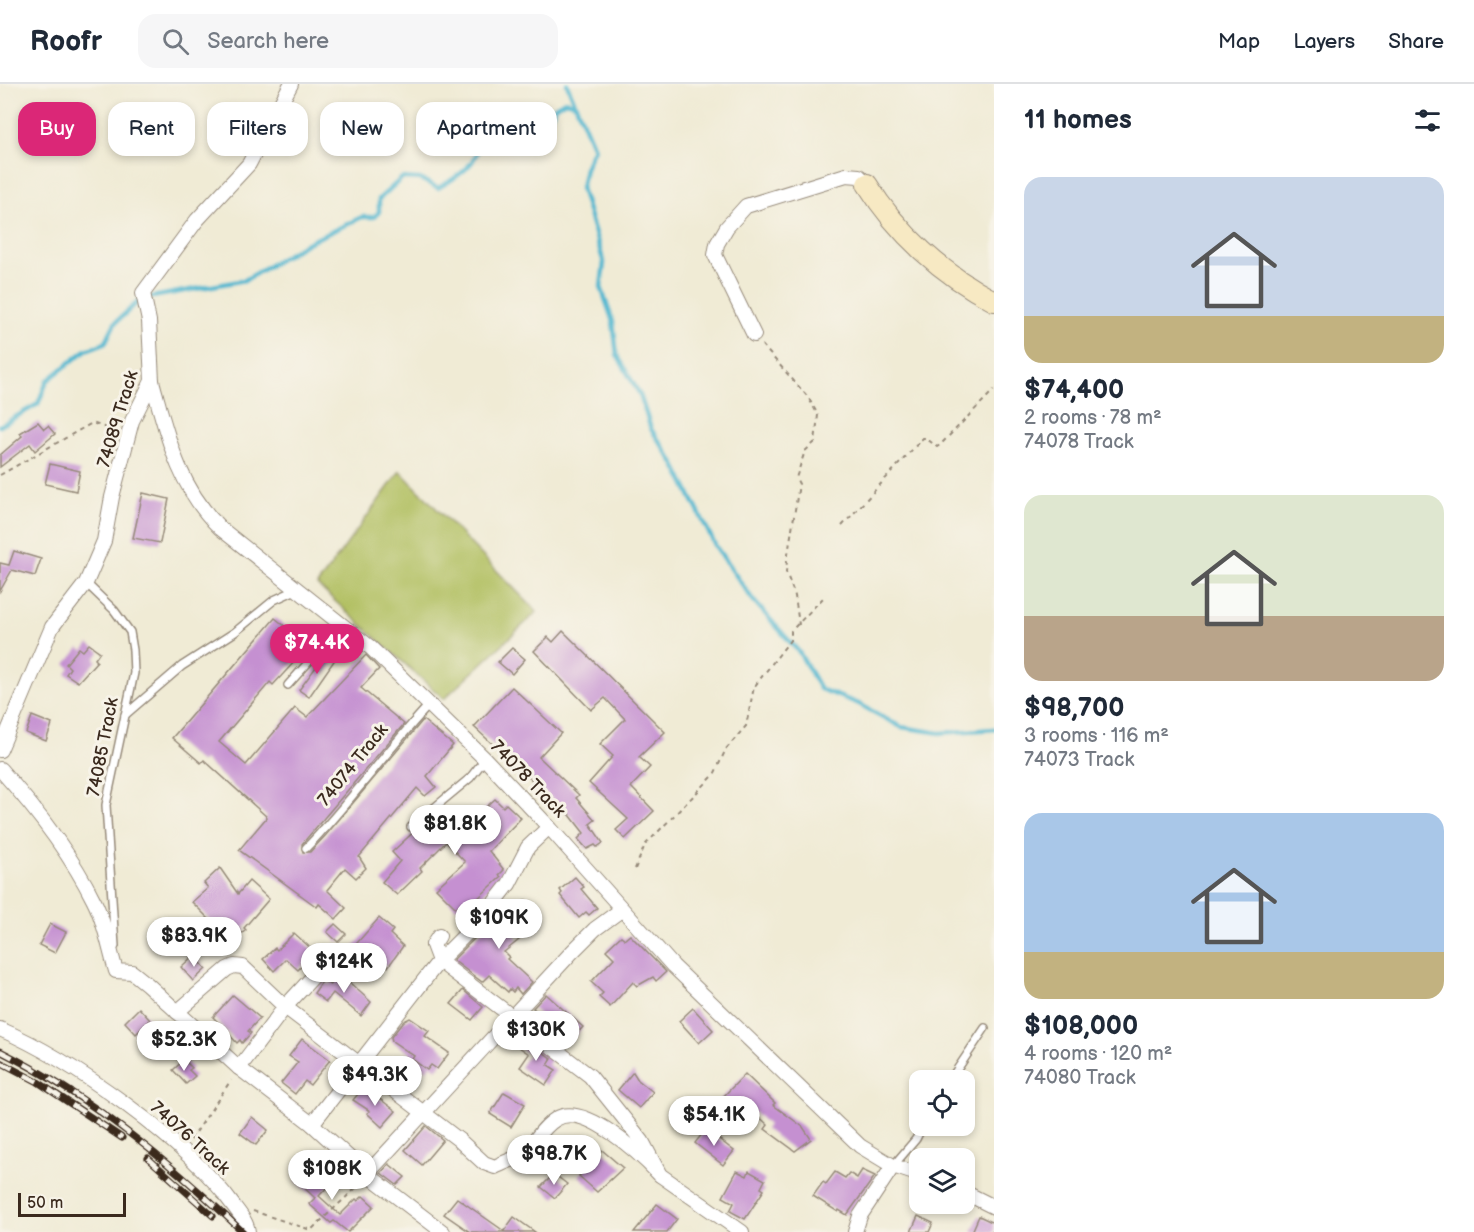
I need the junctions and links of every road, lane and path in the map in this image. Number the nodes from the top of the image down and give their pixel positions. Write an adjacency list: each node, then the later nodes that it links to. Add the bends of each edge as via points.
1 (291, 84): 5 (street, 74089 Track, via 249,164 197,220 143,293 149,321)
2 (867, 184): 3 (street, via 884,212 932,259); 4 (street, via 859,176 846,175 746,206 727,226 715,255)
3 (994, 301)
4 (753, 335): 13 (path, via 808,397 818,415 815,442 805,452 796,478 799,484 786,572 795,596)
5 (152, 381): 7 (street, 74089 Track, via 132,421); 11 (street, 74078 Track, via 175,463 202,510)
6 (994, 390): 9 (path, via 940,445 923,438)
7 (125, 453): 8 (path, via 110,429 92,423); 10 (street, 74089 Track, via 104,541)
8 (0, 476)
9 (842, 526)
10 (86, 583): 17 (lane, 74085 Track, via 130,632 134,673); 18 (street, 74089 Track, via 52,627)
11 (298, 589): 14 (street, 74078 Track); 17 (lane, via 274,600 235,632 182,666)
12 (823, 598): 13 (path)
13 (799, 625): 24 (path, via 754,687 746,726 726,749 714,775 645,845)
14 (354, 635): 15 (lane, via 324,645); 16 (street, 74078 Track)
15 (288, 685)
16 (429, 705): 19 (street, 74078 Track); 23 (lane, 74074 Track, via 386,750 355,794)
17 (125, 716): 29 (lane, 74085 Track, via 106,805)
18 (0, 750)
19 (484, 759): 21 (lane, via 470,778); 22 (street, 74078 Track)
20 (0, 769): 29 (street, via 22,793 95,903)
21 (411, 827)
22 (549, 827): 25 (street, 74078 Track); 28 (street, via 528,847 508,884 484,916)
23 (306, 848)
24 (634, 869)
25 (621, 910): 32 (street, via 587,936); 42 (street, 74078 Track, via 672,966 860,1146)
26 (439, 936): 28 (street, via 433,945)
27 (331, 957): 30 (street)
28 (439, 961): 32 (street); 35 (street)
29 (116, 971): 31 (street, via 132,972)
30 (285, 1007): 31 (street, via 243,967 234,966); 35 (street); 36 (street)
31 (177, 1012): 36 (street)
32 (509, 1017): 38 (street); 45 (street, via 590,1076 642,1141)
33 (985, 1028): 37 (lane)
34 (0, 1029): 41 (street, 74076 Track, via 115,1097)
35 (357, 1063): 38 (street); 39 (street)
36 (239, 1068): 39 (street); 41 (path)
37 (957, 1070)
38 (423, 1114): 44 (street); 45 (street, via 484,1163 495,1167 522,1154 557,1118 577,1114 641,1155)
39 (312, 1124): 44 (street)
40 (918, 1136): 42 (lane)
41 (182, 1152): 48 (street, 74076 Track, via 224,1192)
42 (893, 1166): 43 (street, 74078 Track); 52 (street, via 860,1216)
43 (909, 1171)
44 (367, 1174): 48 (path, via 311,1230 257,1210); 50 (street)
45 (660, 1175): 51 (street)
46 (975, 1198): 47 (street)
47 (994, 1207)
48 (239, 1213): 49 (street, 74076 Track)
49 (248, 1232)
50 (443, 1232)
51 (742, 1232)
52 (855, 1232)

